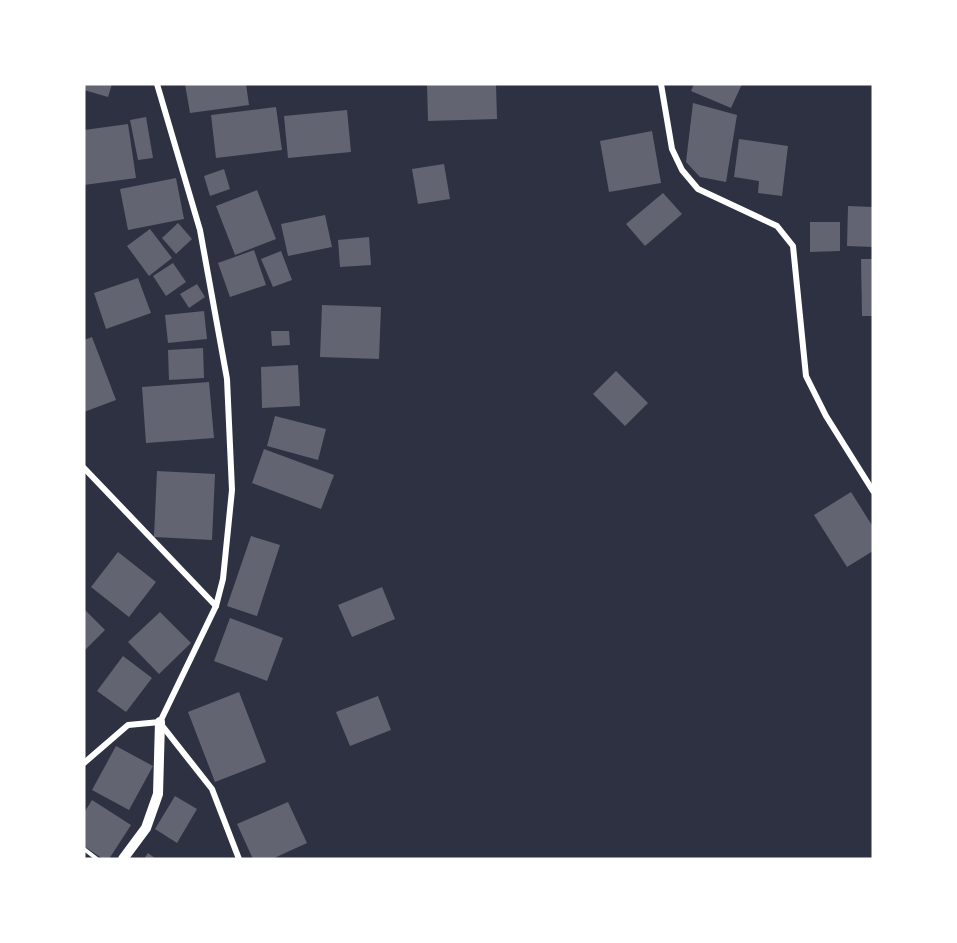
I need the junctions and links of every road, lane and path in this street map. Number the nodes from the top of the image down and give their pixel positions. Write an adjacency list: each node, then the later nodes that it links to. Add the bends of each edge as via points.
1 (157, 84): 5 (street, via 200,230 227,379 232,490 223,579)
2 (661, 84): 4 (street, via 672,149 682,170 698,189 777,226 793,246 806,376)
3 (84, 468): 5 (street)
4 (873, 491)
5 (216, 606): 6 (street)
6 (160, 723): 7 (street, via 128,725); 10 (street, via 158,794 146,828); 11 (street, via 212,789)
7 (84, 763)
8 (84, 849): 9 (path)
9 (97, 859)
10 (123, 859)
11 (239, 859)

